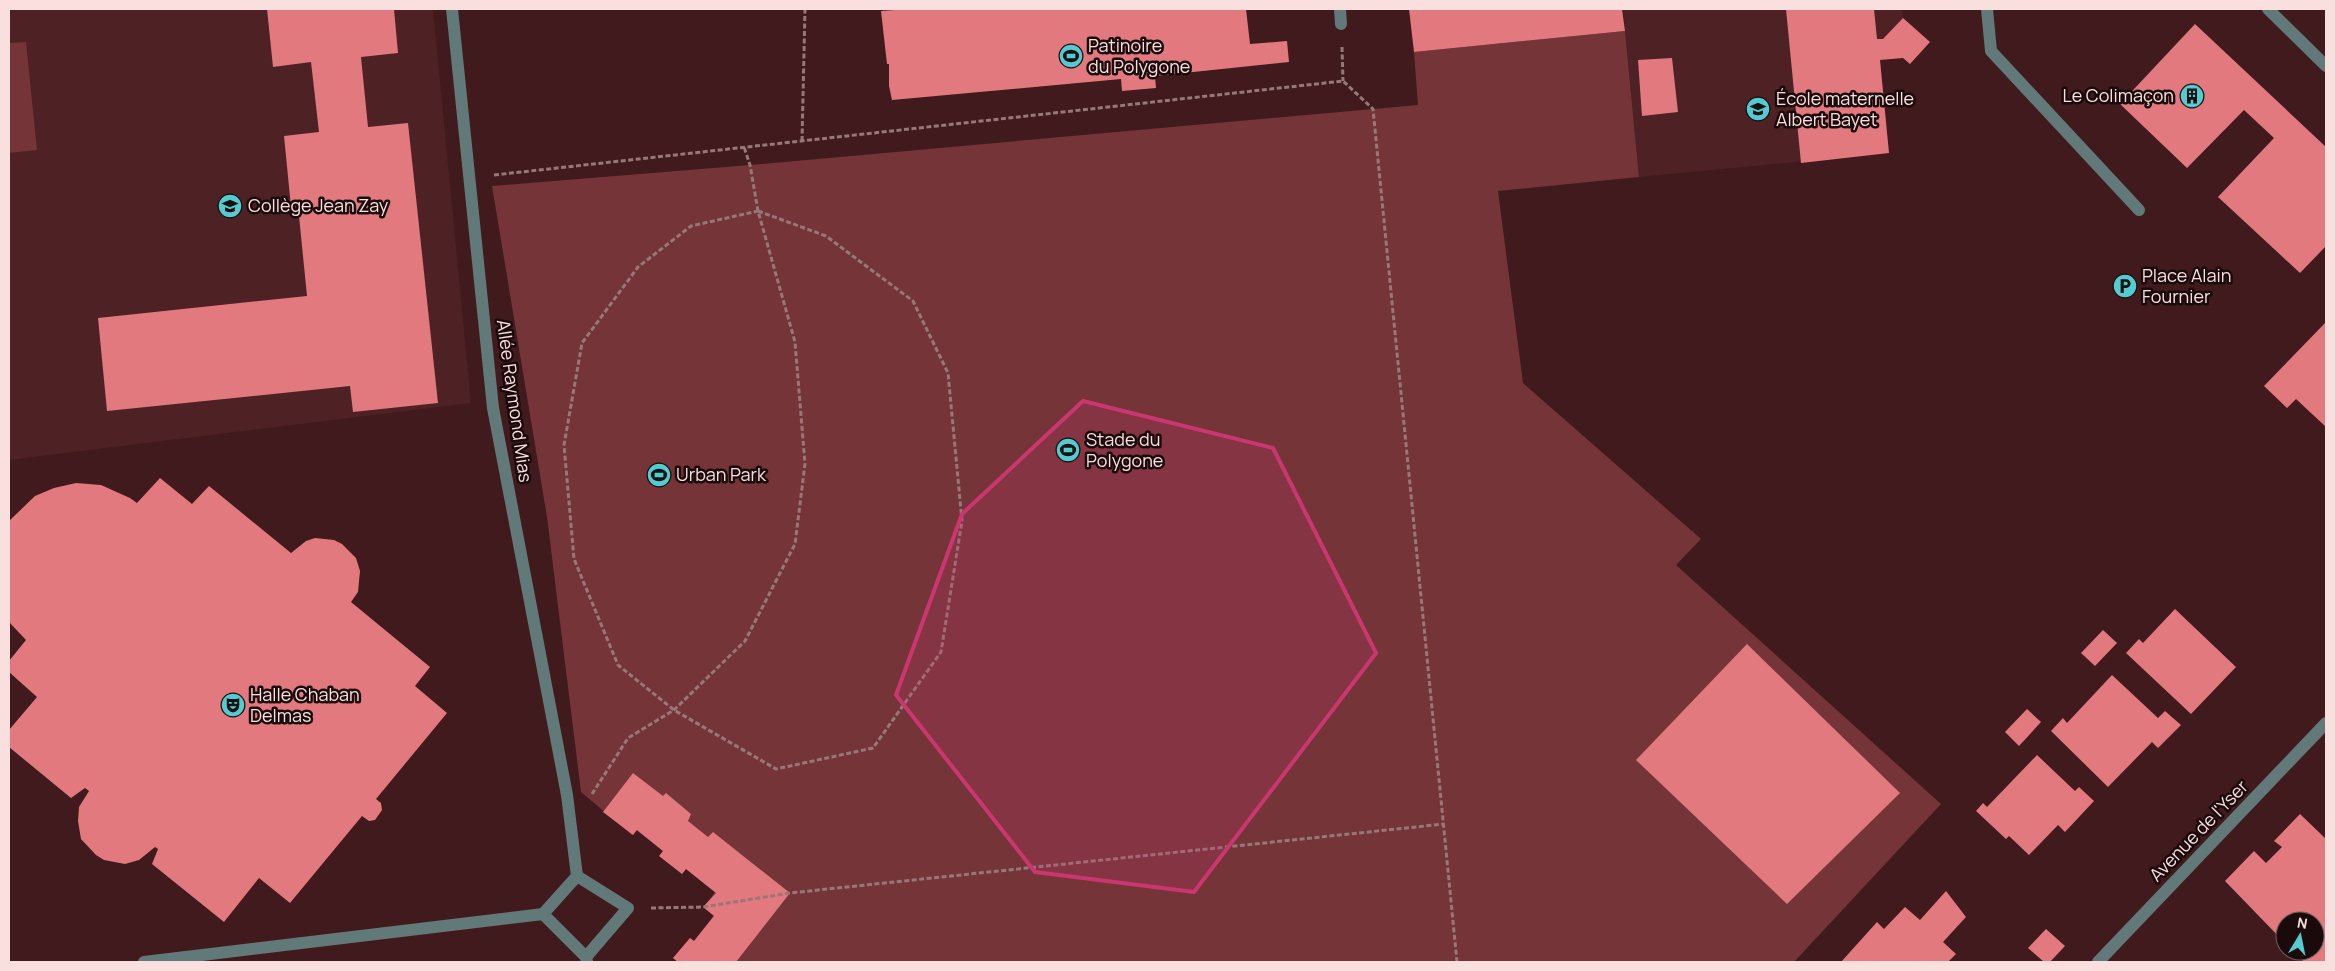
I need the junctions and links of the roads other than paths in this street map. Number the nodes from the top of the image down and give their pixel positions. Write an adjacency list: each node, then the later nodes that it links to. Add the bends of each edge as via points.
1 (452, 9): 9 (street, Allée Raymond Mias, via 493,408 567,795)
2 (1340, 9): 5 (street)
3 (1987, 9): 7 (street, via 1991,51)
4 (2268, 9): 6 (street)
5 (1341, 24)
6 (2326, 66)
7 (2139, 210)
8 (2325, 725): 13 (street, Avenue de l'Yser)
9 (577, 876): 10 (street); 11 (street, via 628,908)
10 (543, 914): 11 (street); 12 (street)
11 (587, 960)
12 (144, 962)
13 (2098, 962)

